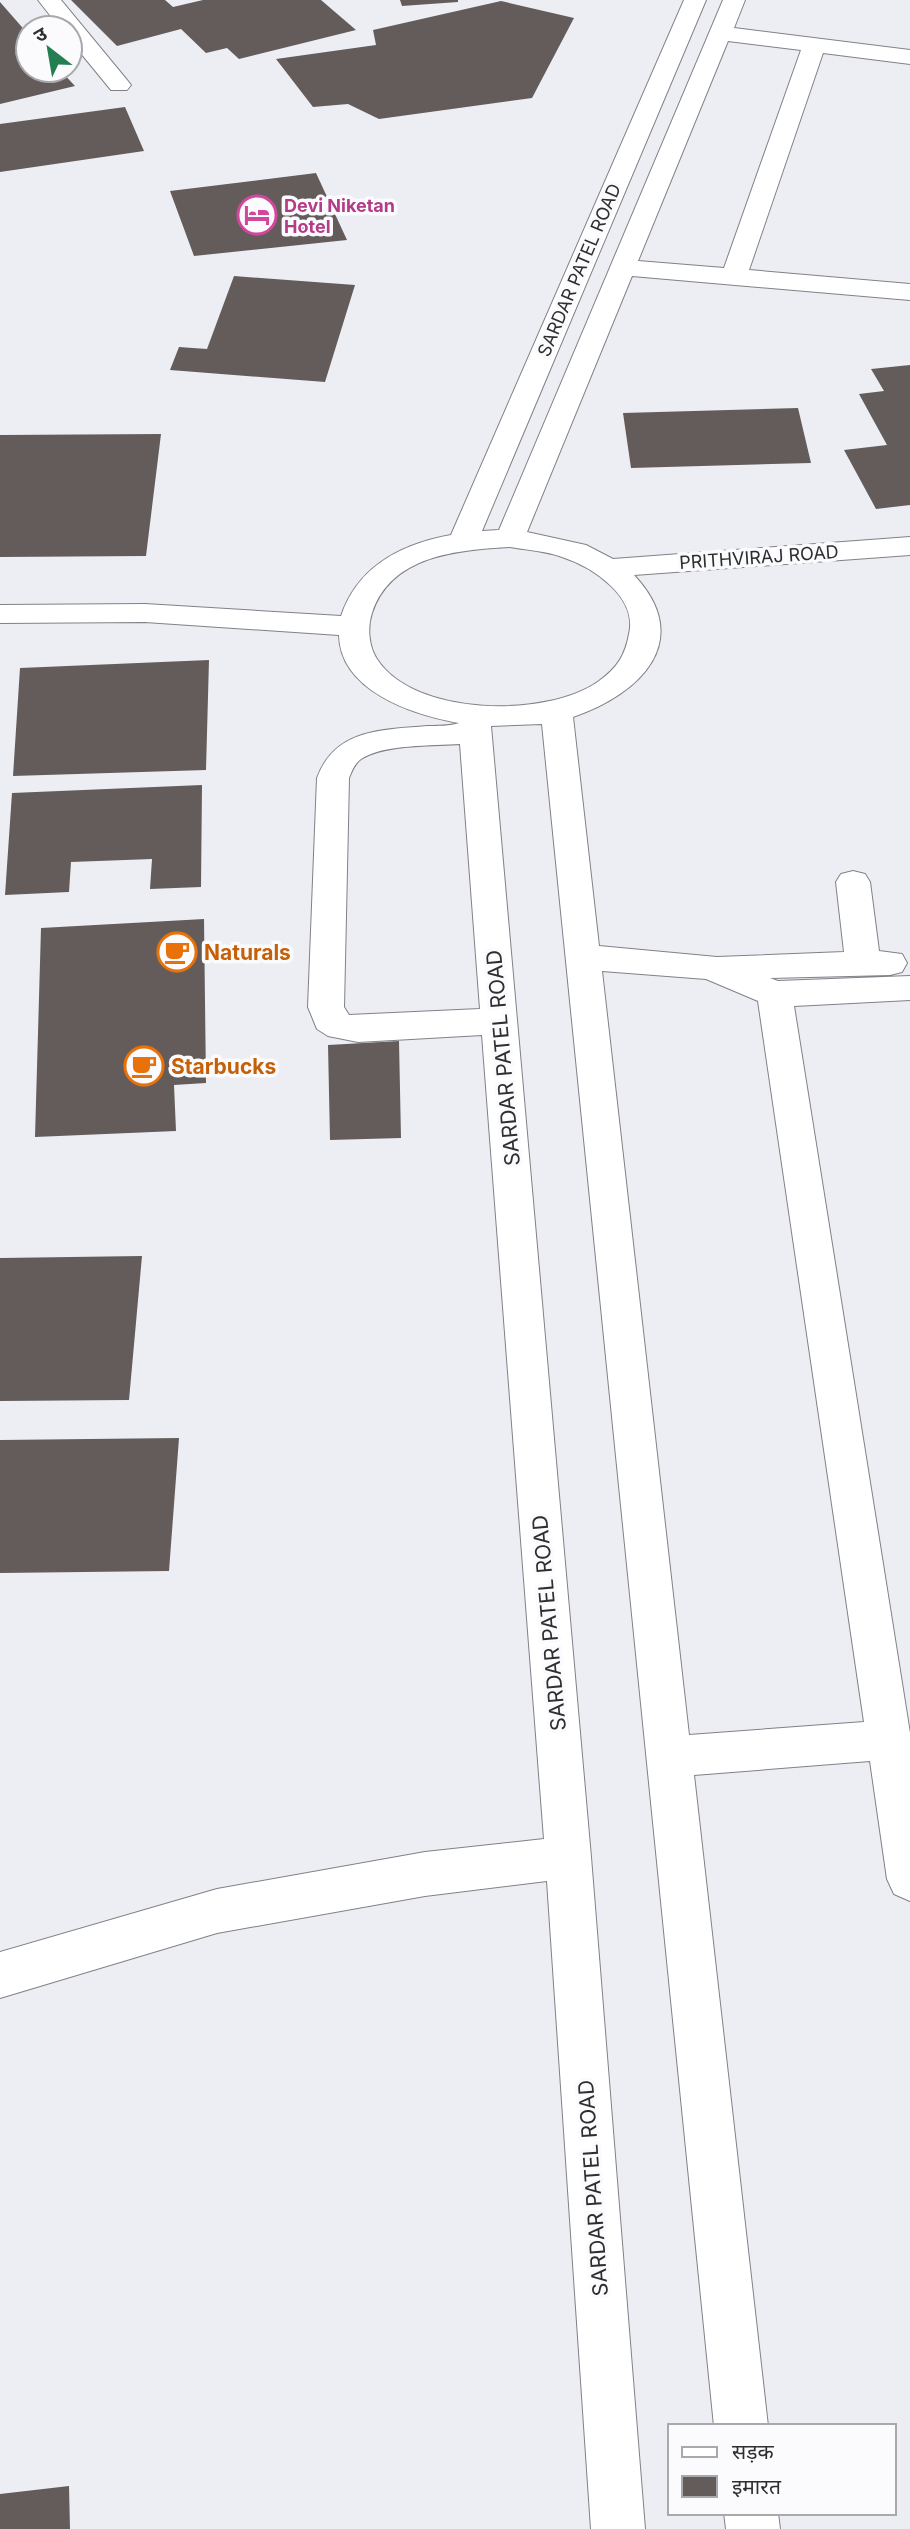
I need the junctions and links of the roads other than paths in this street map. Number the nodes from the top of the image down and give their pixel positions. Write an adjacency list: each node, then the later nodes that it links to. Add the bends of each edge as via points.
1 (49, 0): 7 (street)
2 (695, 0): 12 (street, SARDAR PATEL ROAD)
3 (734, 0): 4 (street, SARDAR PATEL ROAD)
4 (720, 33): 5 (street); 8 (street, SARDAR PATEL ROAD)
5 (814, 46): 6 (street); 9 (street)
6 (910, 57)
7 (119, 85)
8 (623, 267): 9 (street); 11 (street, SARDAR PATEL ROAD)
9 (734, 277): 10 (street)
10 (910, 292)
11 (510, 538): 12 (street); 15 (street, via 564,547)
12 (463, 541): 17 (street, via 419,552 384,571 361,597)
13 (910, 546): 15 (street, PRITHVIRAJ ROAD)
14 (910, 562): 15 (street, PRITHVIRAJ ROAD)
15 (620, 578): 18 (street, via 646,622 639,659 607,691)
16 (0, 614): 17 (street, via 145,613)
17 (352, 626): 19 (street, via 356,651 373,675 400,694)
18 (556, 712): 19 (street); 21 (street)
19 (475, 725): 27 (street, SARDAR PATEL ROAD); 27 (street, via 374,743 352,750 339,762 333,778 327,1007 330,1020 358,1029)
20 (853, 882): 23 (street)
21 (582, 957): 24 (street); 29 (street)
22 (910, 963): 23 (street)
23 (863, 964): 24 (street)
24 (711, 967): 26 (street)
25 (910, 988): 26 (street)
26 (775, 995): 28 (street)
27 (499, 1021): 30 (street, SARDAR PATEL ROAD)
28 (887, 1740): 29 (street); 31 (street)
29 (669, 1757): 33 (street)
30 (568, 1857): 32 (street, via 425,1874 217,1911); 34 (street, SARDAR PATEL ROAD)
31 (910, 1879)
32 (0, 1975)
33 (741, 2424)
34 (618, 2529)

